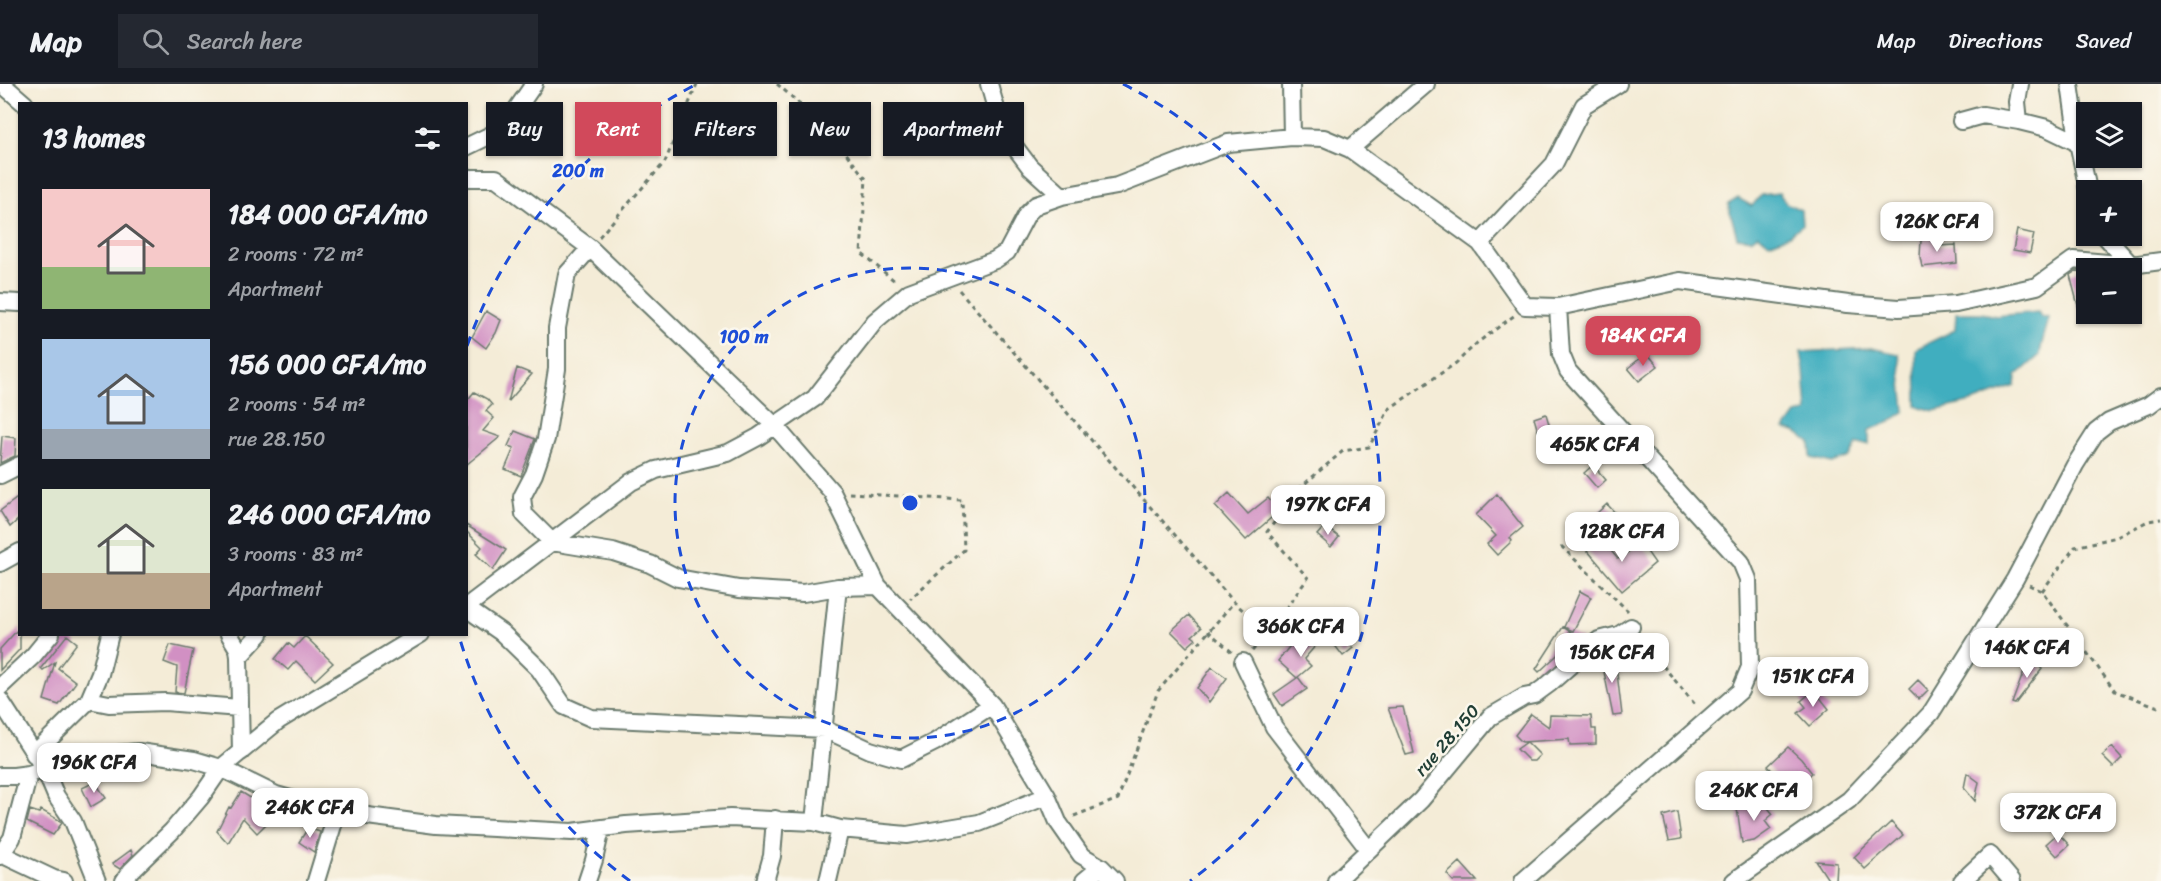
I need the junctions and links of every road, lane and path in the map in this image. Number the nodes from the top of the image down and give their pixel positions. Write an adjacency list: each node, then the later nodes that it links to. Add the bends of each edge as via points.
1 (2, 84): 11 (street)
2 (534, 84): 17 (street, via 497,132)
3 (697, 84): 23 (path, via 665,162)
4 (777, 84): 29 (path, via 824,125 866,179 861,253)
5 (989, 84): 20 (street, via 1002,130 1030,167)
6 (1291, 84): 15 (street)
7 (1426, 84): 18 (street)
8 (1618, 84): 21 (street, via 1584,105 1554,164)
9 (2020, 84): 13 (street)
10 (2070, 84): 14 (street)
11 (23, 102)
12 (1960, 121): 13 (street, via 1983,115)
13 (2019, 121): 16 (street, via 2047,128)
14 (2076, 128)
15 (1293, 137): 18 (street, via 1324,138); 20 (street, via 1228,143 1117,186)
16 (2076, 142)
17 (468, 146)
18 (1350, 150): 21 (street)
19 (468, 178): 23 (street, via 496,178)
20 (1062, 196): 28 (street, via 1036,205 1007,252 995,261)
21 (1480, 243): 32 (street)
22 (2114, 246): 24 (street)
23 (590, 248): 35 (street); 40 (street, via 567,274 557,328 557,369 546,439 522,497 524,514)
24 (2125, 258)
25 (2076, 260): 33 (street, via 2037,286 1956,304 1899,308 1848,304 1680,281)
26 (2161, 261): 27 (street)
27 (2142, 264)
28 (947, 277): 29 (street); 47 (path)
29 (909, 292): 35 (street, via 875,321 815,398)
30 (0, 302): 31 (street)
31 (18, 303)
32 (1525, 306): 33 (street); 53 (path, via 1456,363 1389,410 1369,447 1344,451 1302,486 1267,532 1308,578)
33 (1558, 307): 94 (street, via 1561,354 1568,371 1741,562 1748,579 1750,667 1740,691)
34 (2161, 396): 43 (street, via 2096,432)
35 (774, 424): 38 (street); 40 (street, via 728,453 656,470 631,482)
36 (18, 466): 37 (street)
37 (0, 475)
38 (832, 492): 44 (street); 50 (path, via 962,500 964,550)
39 (2161, 519): 46 (path, via 2148,521 2117,537 2075,547)
40 (552, 542): 45 (street, via 612,552 678,578 739,589 803,592); 48 (street)
41 (18, 553): 42 (street)
42 (0, 563)
43 (2016, 579): 46 (path); 95 (street, via 1931,713 1849,800)
44 (878, 586): 45 (street); 50 (street)
45 (838, 587): 67 (street)
46 (2042, 591): 66 (path, via 2115,691)
47 (1234, 602): 52 (path); 53 (path)
48 (468, 605)
49 (468, 608): 67 (street, via 502,633 539,669 564,706 591,718)
50 (900, 609): 64 (street)
51 (1631, 627): 81 (street, rue 28.150, via 1599,640 1541,690 1490,717 1420,800)
52 (1208, 631): 60 (path); 78 (path, via 1158,691 1118,800)
53 (1268, 633): 60 (path)
54 (49, 636): 61 (street)
55 (110, 636): 63 (street)
56 (231, 636): 59 (street)
57 (258, 636): 59 (street)
58 (418, 636): 68 (street, via 278,721)
59 (239, 657): 65 (street)
60 (1242, 662): 81 (street, via 1274,727)
61 (0, 687)
62 (0, 700): 69 (street)
63 (89, 700): 65 (street); 69 (street)
64 (992, 705): 67 (street, via 901,759); 74 (street)
65 (239, 708): 68 (street)
66 (2161, 708)
67 (824, 729): 77 (street)
68 (241, 752): 70 (street)
69 (34, 754): 71 (street)
70 (221, 768): 71 (street, via 139,752 83,758); 75 (street, via 276,795); 86 (street, via 172,831)
71 (45, 770): 72 (street); 85 (street, via 73,821)
72 (29, 774): 73 (street); 82 (street, via 12,838)
73 (0, 776)
74 (1047, 796): 78 (street); 80 (street, via 979,823 907,835)
75 (337, 812): 79 (street, via 484,829); 87 (street)
76 (776, 819): 77 (street); 79 (street, via 673,820); 89 (street)
77 (814, 822): 80 (street)
78 (1058, 822): 83 (street, via 1081,855)
79 (601, 829): 88 (street)
80 (840, 829): 90 (street)
81 (1368, 849): 93 (street, rue 28.150)
82 (1, 855): 84 (street)
83 (1101, 867): 91 (street); 92 (street)
84 (57, 880)
85 (97, 881)
86 (124, 881)
87 (316, 881)
88 (587, 881)
89 (765, 881)
90 (828, 881)
91 (1084, 881)
92 (1115, 881)
93 (1336, 881)
94 (1523, 881)
95 (1734, 881)
96 (1962, 881): 97 (street, via 1990,855)
97 (2012, 881)

